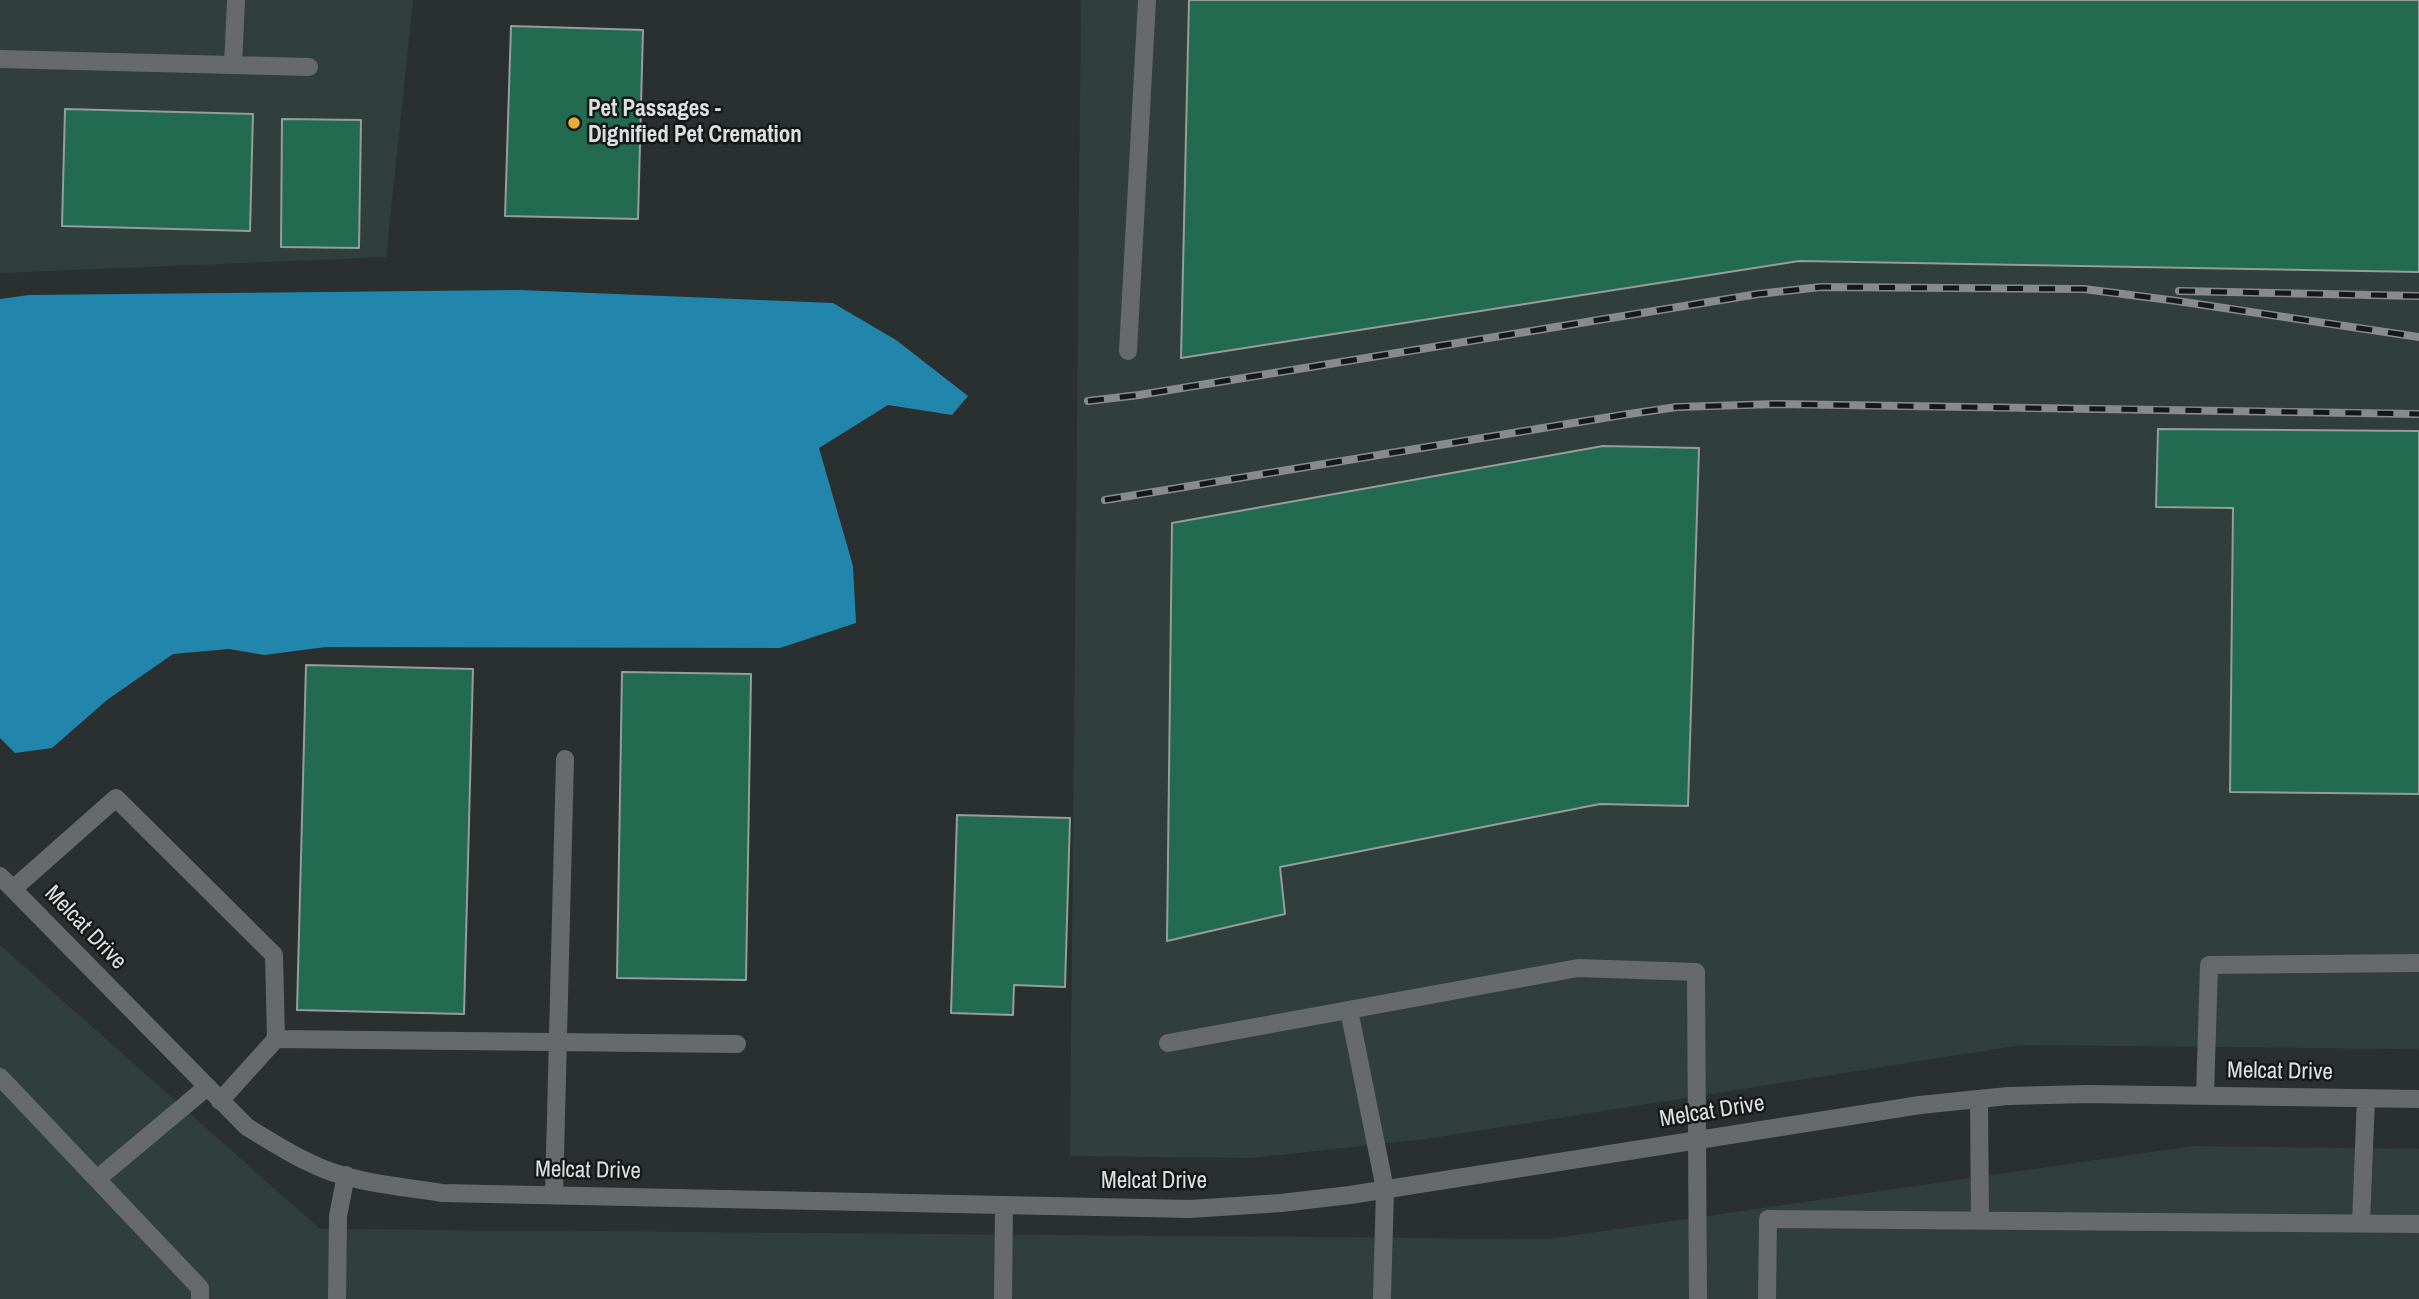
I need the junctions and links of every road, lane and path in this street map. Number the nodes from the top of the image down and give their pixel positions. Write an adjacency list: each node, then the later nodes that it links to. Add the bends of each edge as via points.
1 (236, 0): 4 (street)
2 (1147, 0): 6 (street)
3 (0, 59): 4 (street)
4 (233, 65): 5 (street)
5 (309, 67)
6 (1128, 351)
7 (565, 759): 13 (street)
8 (0, 876): 9 (street, Melcat Drive)
9 (13, 889): 12 (street, via 116,798 274,955); 17 (street, Melcat Drive)
10 (2419, 963): 18 (street, via 2209,965)
11 (1349, 1010): 14 (street); 23 (street, via 1578,968 1696,972); 26 (street)
12 (276, 1039): 13 (street); 22 (street)
13 (558, 1042): 15 (street); 27 (street)
14 (1168, 1043)
15 (737, 1044)
16 (0, 1077): 25 (street)
17 (207, 1087): 22 (street, Melcat Drive); 25 (street)
18 (2205, 1096): 19 (street, Melcat Drive); 21 (street, Melcat Drive, via 2074,1094)
19 (2366, 1098): 20 (street, Melcat Drive); 30 (street)
20 (2419, 1098)
21 (1979, 1099): 23 (street, Melcat Drive); 29 (street)
22 (220, 1101): 24 (street, Melcat Drive, via 247,1127 287,1151)
23 (1696, 1140): 26 (street, Melcat Drive); 36 (street)
24 (346, 1175): 27 (street, Melcat Drive, via 442,1193); 33 (street, via 338,1216)
25 (97, 1180): 32 (street, via 200,1288)
26 (1385, 1189): 28 (street, Melcat Drive, via 1190,1209); 35 (street)
27 (554, 1195): 28 (street, Melcat Drive)
28 (1004, 1205): 34 (street)
29 (1980, 1220): 30 (street); 37 (street, via 1768,1219)
30 (2361, 1223): 31 (street)
31 (2419, 1224)
32 (200, 1299)
33 (337, 1299)
34 (1003, 1299)
35 (1382, 1299)
36 (1698, 1299)
37 (1767, 1299)

